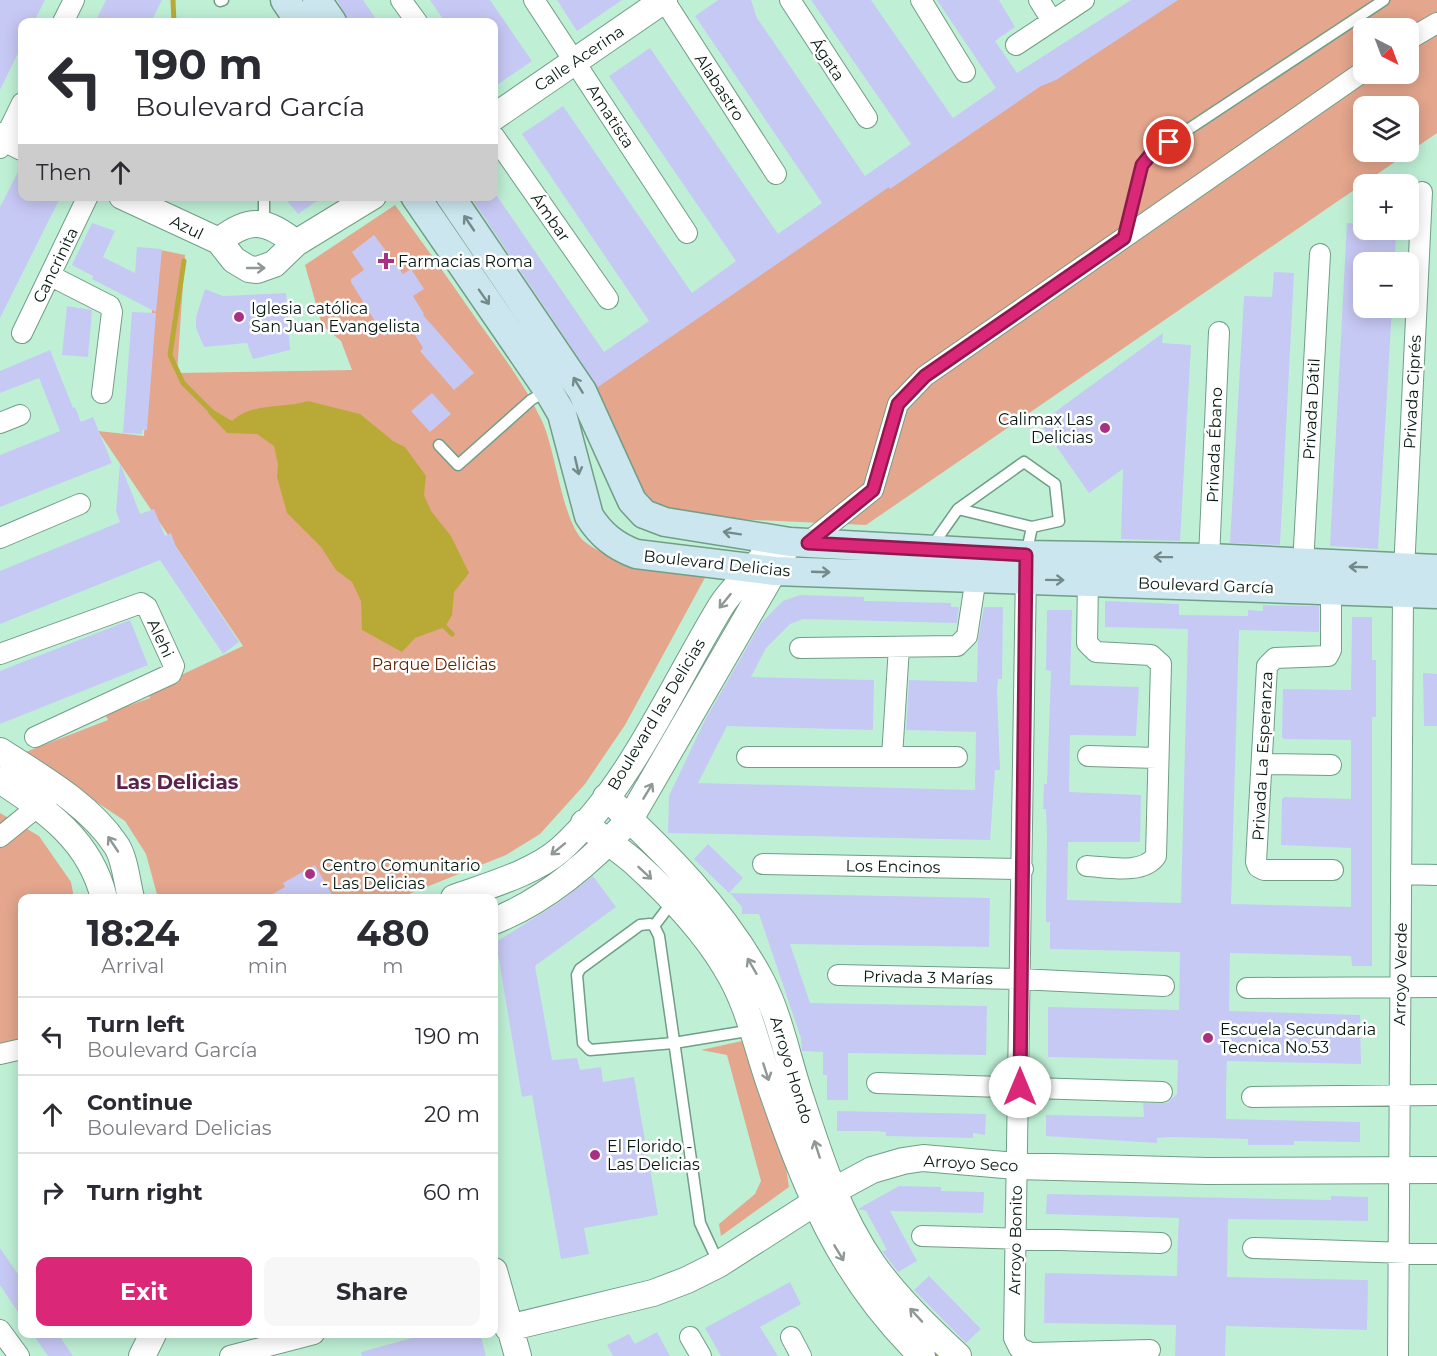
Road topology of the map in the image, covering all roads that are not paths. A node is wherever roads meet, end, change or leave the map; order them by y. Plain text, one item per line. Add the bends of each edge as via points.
1 (74, 0) edge
2 (285, 0) edge
3 (317, 0) edge
4 (402, 0) edge
5 (534, 0) edge
6 (664, 0) edge
7 (790, 0) edge
8 (921, 0) edge
9 (1039, 0) edge
10 (1084, 0) edge
11 (1383, 0) edge
12 (65, 18) edge
13 (297, 18) edge
14 (329, 18) edge
15 (414, 18) edge
16 (1052, 21) junction
17 (1437, 23) edge
18 (1419, 34) edge
19 (1016, 45) dead end
20 (575, 60) junction
21 (965, 72) dead end
22 (1353, 79) edge
23 (18, 113) edge
24 (498, 114) edge
25 (867, 118) dead end
26 (7, 142) edge
27 (498, 142) edge
28 (776, 174) dead end
29 (1422, 192) dead end
30 (86, 201) edge
31 (133, 201) edge
32 (264, 201) edge
33 (365, 201) edge
34 (418, 201) edge
35 (453, 201) edge
36 (264, 224) junction
37 (687, 233) dead end
38 (1124, 238) junction
39 (219, 241) junction
40 (296, 243) junction
41 (1320, 254) dead end
42 (51, 276) junction
43 (608, 299) dead end
44 (1219, 332) dead end
45 (22, 333) dead end
46 (548, 390) junction
47 (102, 393) dead end
48 (20, 415) dead end
49 (0, 423) edge
50 (439, 445) dead end
51 (80, 504) dead end
52 (958, 509) junction
53 (1032, 527) junction
54 (0, 538) edge
55 (791, 541) junction
56 (930, 549) junction
57 (1209, 558) junction
58 (977, 565) junction
59 (1303, 565) junction
60 (1026, 567) junction
61 (1437, 569) edge
62 (765, 570) junction
63 (1403, 580) junction
64 (1088, 581) junction
65 (1331, 589) junction
66 (1437, 594) edge
67 (900, 647) junction
68 (800, 648) dead end
69 (0, 654) edge
70 (35, 737) dead end
71 (0, 751) edge
72 (1088, 756) dead end
73 (747, 757) dead end
74 (892, 757) junction
75 (957, 757) dead end
76 (1157, 758) junction
77 (1263, 764) junction
78 (1331, 765) dead end
79 (0, 780) edge
80 (60, 790) junction
81 (606, 796) junction
82 (38, 806) junction
83 (630, 819) junction
84 (584, 823) junction
85 (0, 837) edge
86 (608, 844) junction
87 (763, 864) dead end
88 (1087, 866) dead end
89 (1023, 869) junction
90 (1333, 870) dead end
91 (1401, 874) junction
92 (1437, 875) edge
93 (104, 894) edge
94 (130, 894) edge
95 (465, 894) edge
96 (673, 901) junction
97 (498, 919) edge
98 (654, 926) junction
99 (838, 975) dead end
100 (1019, 979) junction
101 (1164, 986) dead end
102 (1399, 986) junction
103 (1437, 987) edge
104 (1247, 988) dead end
105 (753, 1030) junction
106 (674, 1043) junction
107 (18, 1050) edge
108 (0, 1054) edge
109 (877, 1083) dead end
110 (1020, 1087) junction
111 (1162, 1092) dead end
112 (1400, 1094) junction
113 (1437, 1095) edge
114 (1252, 1097) dead end
115 (1016, 1166) junction
116 (1399, 1168) junction
117 (1437, 1170) edge
118 (823, 1196) junction
119 (922, 1236) dead end
120 (1016, 1238) junction
121 (1161, 1243) dead end
122 (1253, 1248) dead end
123 (1398, 1254) junction
124 (1437, 1254) edge
125 (719, 1264) junction
126 (498, 1294) edge
127 (508, 1328) junction
128 (0, 1329) edge
129 (790, 1336) dead end
130 (690, 1337) dead end
131 (151, 1338) edge
132 (299, 1338) edge
133 (1150, 1350) dead end
134 (19, 1356) edge
135 (142, 1356) edge
136 (230, 1356) edge
137 (518, 1356) edge
138 (701, 1356) edge
139 (801, 1356) edge
140 (922, 1356) edge
141 (958, 1356) edge
142 (1398, 1356) edge

1 - 12 street
2 - 13 main road
3 - 14 main road
4 - 15 street
5 - 20 street, Amatista
6 - 20 street, Calle Acerina
6 - 28 street, Alabastro
7 - 25 street, Ágata
8 - 21 street
9 - 16 street
10 - 16 street
11 - 38 lane via 1151,154 1142,165
16 - 19 street
17 - 18 street
20 - 24 street, Calle Acerina
20 - 37 street, Amatista
22 - 38 street
23 - 26 street
27 - 43 street, Ámbar
29 - 63 street, Privada Ciprés
30 - 42 street, Cancrinita
31 - 39 street, Azul
32 - 36 lane
33 - 40 street, Azul
34 -> 46 main road, Boulevard Delicias
55 -> 35 main road, Boulevard Delicias via 665,522 644,514 626,489 582,391
36 - 39 street, Azul via 241,226
36 - 40 street
38 - 55 street via 925,376 898,404 873,490
39 -> 40 street, Azul via 234,260 257,270 282,259
41 - 59 street, Privada Dátil
42 - 45 street, Cancrinita
42 - 47 street via 110,306
44 - 57 street, Privada Ébano
46 - 50 lane via 531,400 459,465
46 -> 62 main road, Boulevard Delicias via 562,414 589,516 608,540 636,554
48 - 49 street
51 - 54 street
52 - 53 lane
52 - 53 lane via 1023,462 1055,484 1059,521
52 - 56 lane
53 - 60 lane
55 - 56 main road, Boulevard Delicias
55 - 62 street
56 - 58 main road, Boulevard Delicias
57 - 59 main road, Boulevard García
57 -> 60 main road, Boulevard García
58 - 60 main road, Boulevard García
62 -> 58 main road, Boulevard Delicias
58 - 67 street via 963,642 957,646
63 -> 59 main road, Boulevard García
60 -> 64 main road, Boulevard García
60 - 89 street, Arroyo Bonito
61 - 63 main road, Boulevard García
62 -> 81 street, Boulevard las Delicias via 722,603 620,779
83 -> 62 street, Boulevard las Delicias
63 - 65 main road, Boulevard García
63 - 66 main road, Boulevard García
63 - 91 street, Arroyo Verde
64 - 65 main road, Boulevard García
64 - 76 street via 1090,649 1151,655 1161,664
65 - 77 street, Privada La Esperanza via 1328,656 1275,658 1266,666
67 - 68 street
67 - 74 street
69 - 70 street, Alehi via 141,603 174,666 171,674
71 - 80 street
72 - 76 street
73 - 74 street
74 - 75 street
76 - 88 street via 1156,856 1141,868
77 - 78 street
77 - 90 street, Privada La Esperanza via 1258,867
79 - 82 street
80 - 82 street
94 -> 80 street via 117,846
81 - 83 street, Arroyo Hondo
81 - 84 street, Boulevard las Delicias
82 - 85 street
82 - 93 street via 76,840 98,873
83 - 86 street, Boulevard las Delicias
118 -> 83 street, Arroyo Hondo via 800,1095 780,1026 762,982 741,945 712,907
84 - 86 street, Arroyo Hondo
84 -> 95 street, Boulevard las Delicias via 560,850 519,874
86 -> 96 street, Arroyo Hondo via 632,860
86 - 97 street, Boulevard las Delicias via 535,901
87 - 89 street, Los Encinos
89 - 100 street, Arroyo Bonito
91 - 92 street
91 - 102 street, Arroyo Verde
96 - 98 lane
96 - 105 street, Arroyo Hondo via 726,968
98 - 106 lane via 659,936
98 - 106 lane via 640,925 580,969 577,975 583,1043 590,1050
99 - 100 street, Privada 3 Marías
100 - 101 street, Privada 3 Marías
100 - 110 street, Arroyo Bonito
102 - 103 street
102 - 104 street
102 - 112 street, Arroyo Verde
105 - 106 lane
105 -> 118 street, Arroyo Hondo via 765,1071
106 - 125 lane via 700,1223
107 - 108 street
109 - 110 street
110 - 111 street
110 - 115 street, Arroyo Bonito
112 - 113 street
112 - 114 street
112 - 116 street, Arroyo Verde
115 - 116 street, Arroyo Seco via 1207,1171
115 - 118 street, Arroyo Seco via 923,1158 903,1161 872,1170
115 - 120 street, Arroyo Bonito
116 - 117 street, Arroyo Seco
116 - 123 street, Arroyo Verde
118 - 125 street, Arroyo Seco
118 -> 140 street, Arroyo Hondo via 849,1269
141 -> 118 street, Arroyo Hondo via 913,1313
119 - 120 street
120 - 121 street
120 - 133 street, Arroyo Bonito via 1014,1338 1019,1348 1031,1353
122 - 123 street
123 - 124 street
123 - 142 street, Arroyo Verde
125 - 127 street, Arroyo Seco via 653,1293
126 - 127 street
127 - 137 street
128 - 134 street
129 - 139 street
130 - 138 street
131 - 135 street
132 - 136 street

